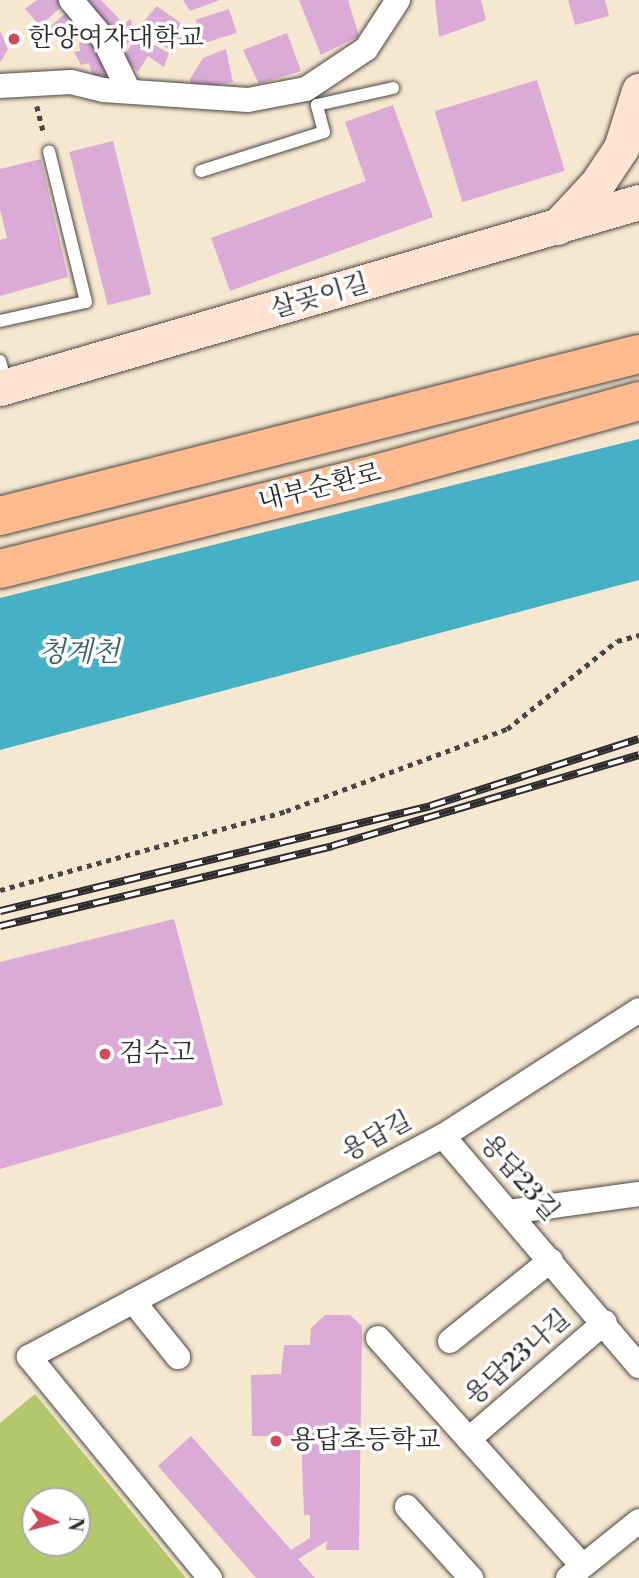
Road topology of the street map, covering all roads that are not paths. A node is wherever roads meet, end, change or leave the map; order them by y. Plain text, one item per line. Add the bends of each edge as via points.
1 (71, 0) edge
2 (398, 0) edge
3 (0, 86) edge
4 (393, 88) dead end
5 (116, 91) junction
6 (639, 91) edge
7 (49, 151) road end
8 (201, 171) dead end
9 (639, 202) edge
10 (556, 228) junction
11 (0, 321) edge
12 (639, 354) edge
13 (2, 379) edge
14 (639, 401) edge
15 (0, 516) edge
16 (0, 569) edge
17 (639, 1010) edge
18 (443, 1136) junction
19 (639, 1194) edge
20 (509, 1212) junction
21 (551, 1260) junction
22 (133, 1301) junction
23 (605, 1322) junction
24 (378, 1338) dead end
25 (450, 1341) dead end
26 (177, 1357) dead end
27 (639, 1366) edge
28 (469, 1439) junction
29 (407, 1507) dead end
30 (636, 1529) edge
31 (575, 1571) edge
32 (210, 1578) edge
33 (471, 1578) edge

1 - 5 street via 103,38
2 - 5 street via 366,49 306,89 248,100
3 - 5 street via 71,82
4 - 8 lane via 317,106 324,132
6 - 10 main road via 621,148 597,184
7 - 11 lane via 86,302
9 - 10 main road, 살곶이길
10 - 13 main road, 살곶이길
12 - 15 highway, 내부순환로, bridge
14 - 16 highway, 내부순환로 via 387,471
17 - 18 street, 용답길
18 - 20 street, 용답23길
18 - 22 street, 용답길
19 - 20 street
20 - 21 street, 용답23길
21 - 23 street, 용답23길
21 - 25 street, 용답23길
22 - 26 street
22 - 32 street, 용답길 via 29,1357
23 - 27 street, 용답23길
23 - 28 street, 용답23나길
24 - 28 street, 용답23나길
28 - 31 street, 용답23나길
29 - 33 street
30 - 31 street

